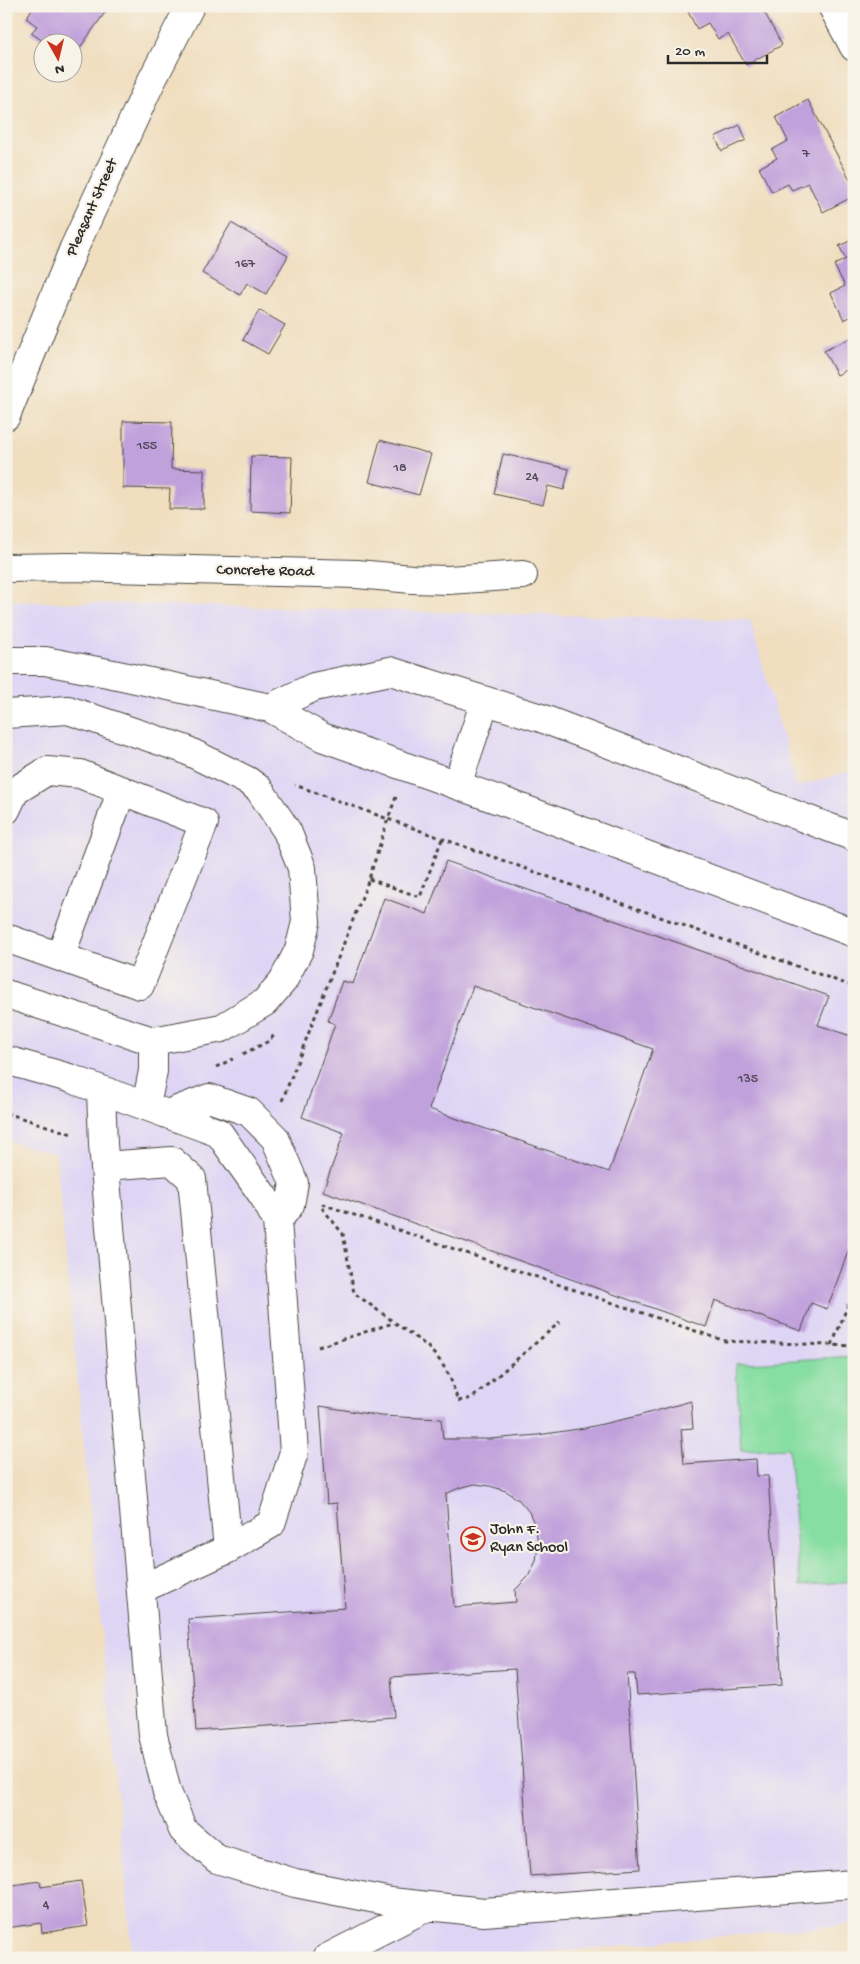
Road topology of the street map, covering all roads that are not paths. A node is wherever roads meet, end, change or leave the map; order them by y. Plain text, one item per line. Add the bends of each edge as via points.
1 (190, 6) edge
2 (832, 6) edge
3 (854, 47) edge
4 (6, 416) edge
5 (6, 568) edge
6 (523, 575) dead end
7 (6, 661) edge
8 (485, 700) junction
9 (270, 708) junction
10 (6, 714) edge
11 (457, 785) junction
12 (122, 790) junction
13 (6, 810) edge
14 (854, 837) edge
15 (854, 933) edge
16 (6, 938) edge
17 (60, 957) junction
18 (6, 994) edge
19 (153, 1042) junction
20 (6, 1060) edge
21 (102, 1091) junction
22 (157, 1110) junction
23 (104, 1155) junction
24 (277, 1221) junction
25 (228, 1549) junction
26 (141, 1589) junction
27 (854, 1884) edge
28 (429, 1906) junction
29 (327, 1958) edge

1 - 4 street, Pleasant Street via 74,248
2 - 3 street
5 - 6 street, Concrete Road via 357,574 448,580
7 - 9 street via 45,661
8 - 9 street via 390,672 314,687
8 - 11 street
8 - 14 street via 541,718
9 - 11 street via 322,737
10 - 19 street via 68,710 184,749 259,789 287,831 302,868 306,922 299,950 283,981 265,1002 222,1028
11 - 15 street
12 - 13 street via 80,774 47,771 15,791
12 - 17 street
12 - 17 street via 204,822 140,985
16 - 17 street
18 - 19 street
19 - 22 street via 152,1070
20 - 21 street
21 - 22 street
21 - 23 street
22 - 24 street via 218,1133
22 - 24 street via 209,1098 249,1112 275,1138 294,1183 290,1205
23 - 25 street via 172,1161 192,1179
23 - 26 street
24 - 25 street via 294,1452 272,1524
25 - 26 street
26 - 28 street via 153,1735 167,1792 183,1830 217,1860 295,1883
27 - 28 street via 484,1912
28 - 29 street

